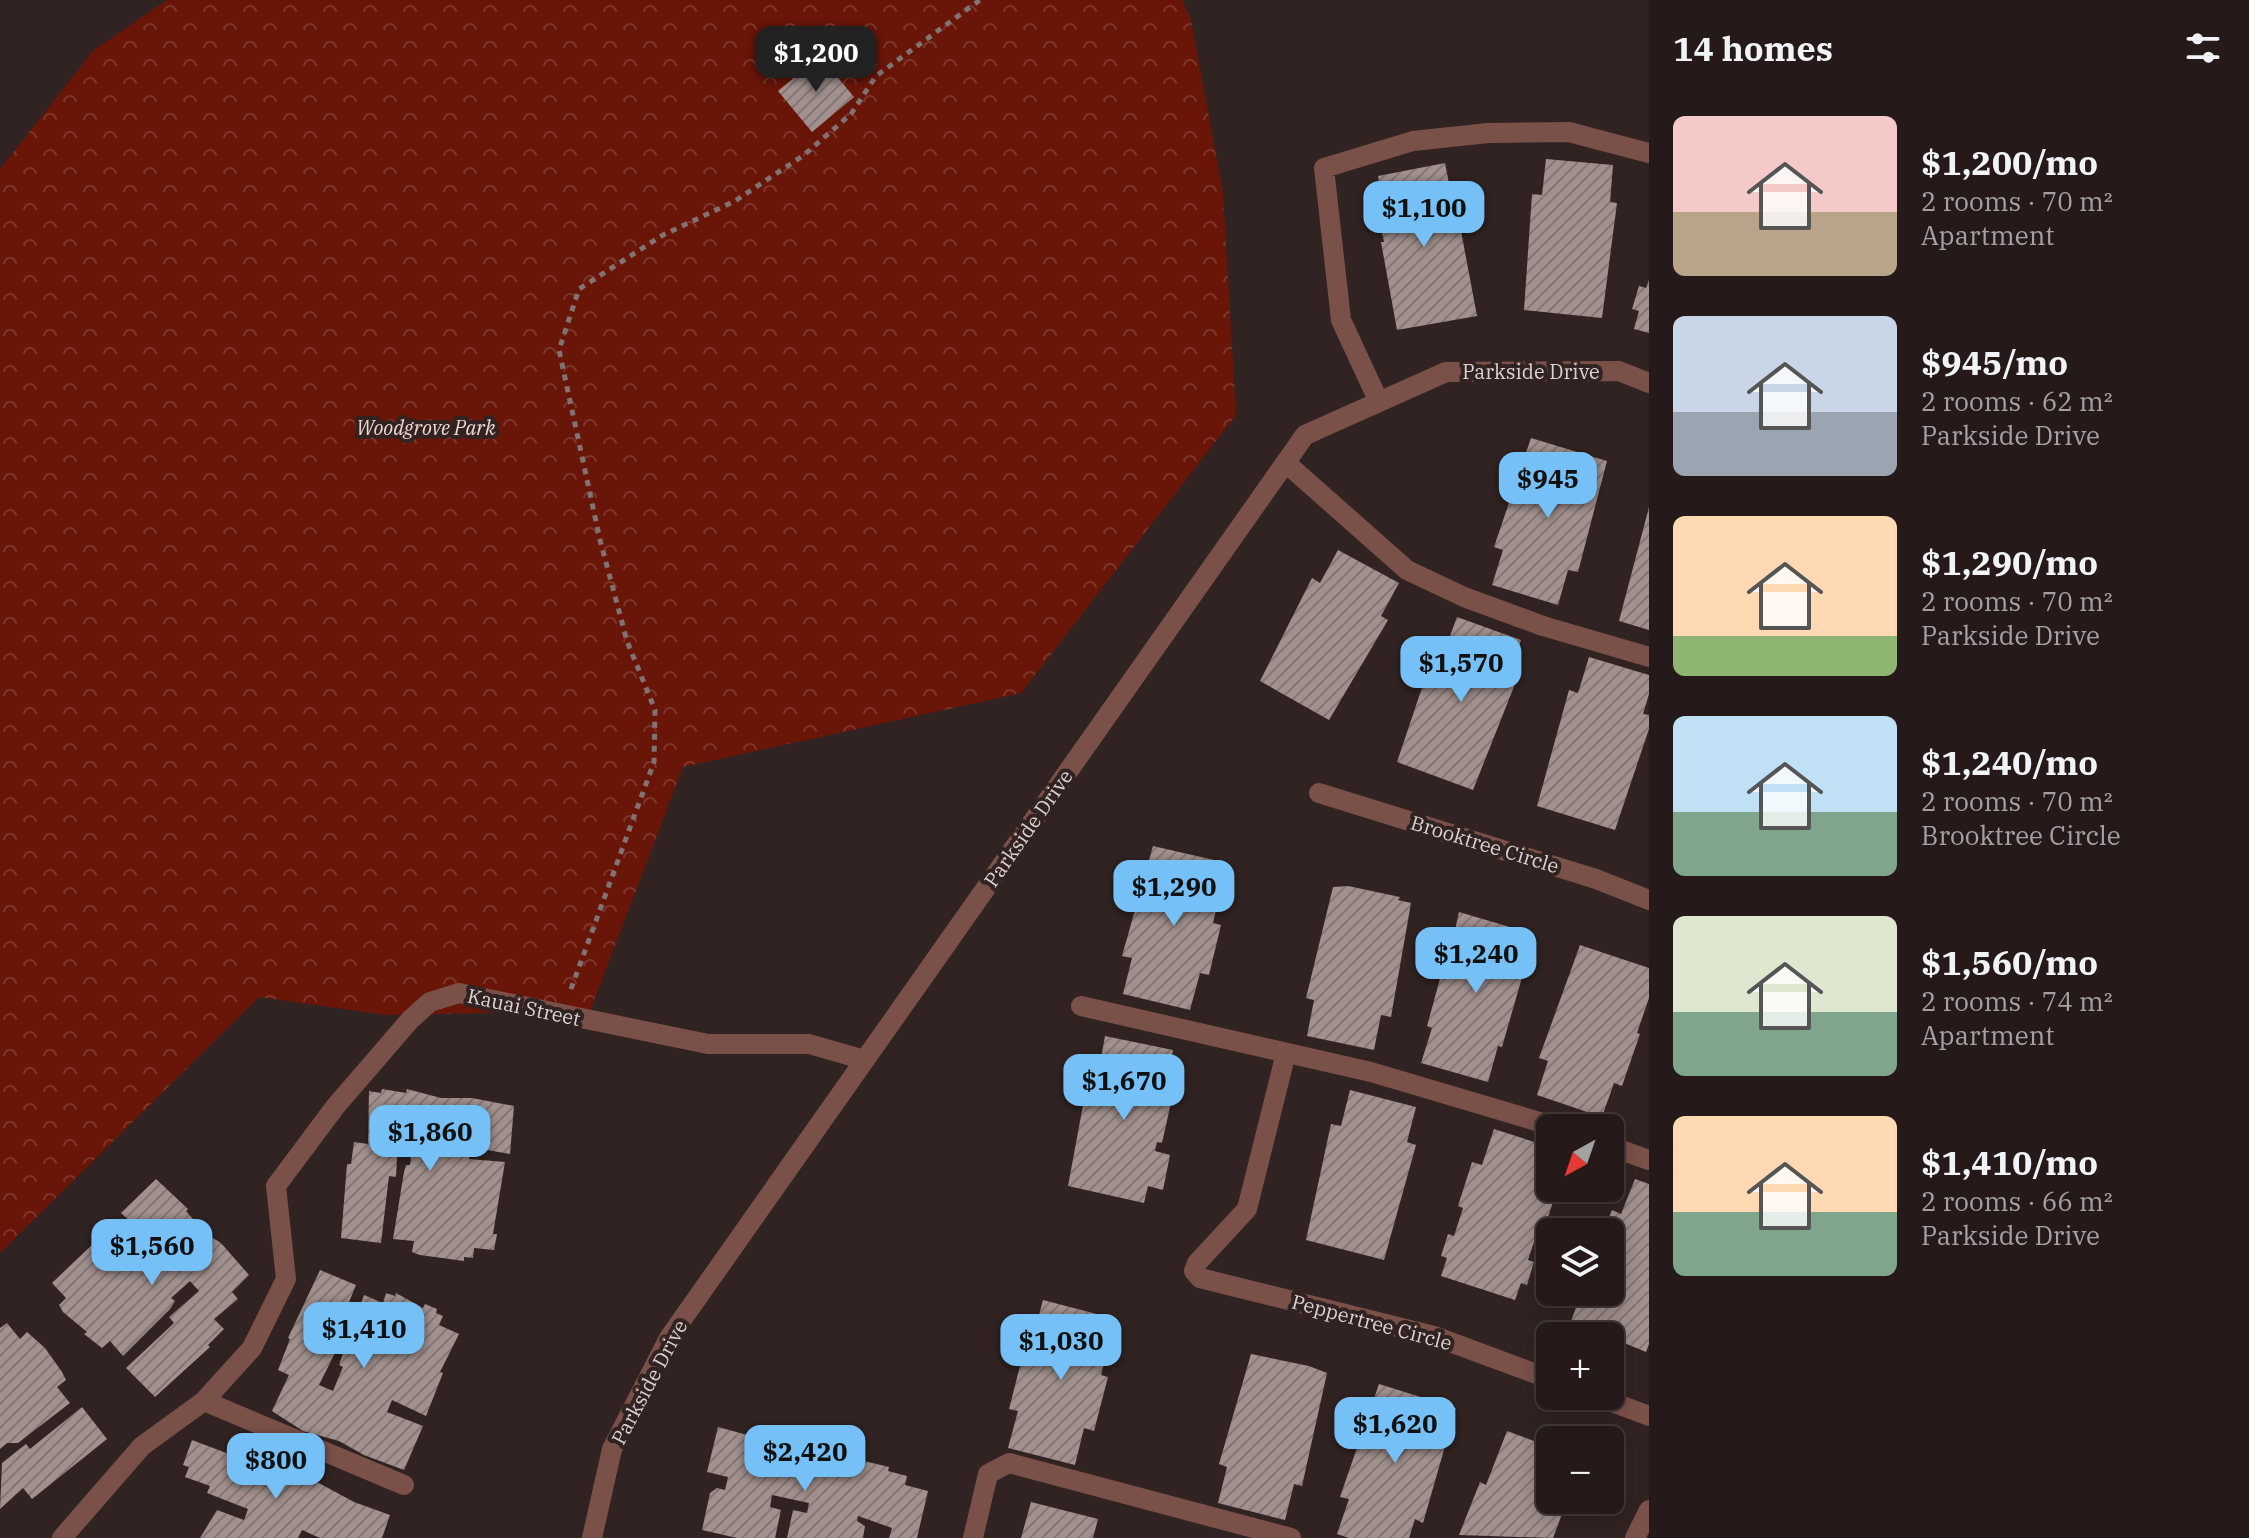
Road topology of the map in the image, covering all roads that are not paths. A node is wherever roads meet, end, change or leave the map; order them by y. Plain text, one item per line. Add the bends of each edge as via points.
1 (1649, 153) edge
2 (1649, 383) edge
3 (1379, 402) junction
4 (1286, 463) junction
5 (1649, 657) edge
6 (1319, 793) dead end
7 (1649, 900) edge
8 (1081, 1006) dead end
9 (1286, 1053) junction
10 (865, 1060) junction
11 (1536, 1121) edge
12 (1624, 1151) edge
13 (1649, 1160) edge
14 (1536, 1374) edge
15 (204, 1401) junction
16 (1624, 1407) edge
17 (1649, 1416) edge
18 (404, 1485) dead end
19 (1649, 1510) edge
20 (62, 1538) edge
21 (592, 1538) edge
22 (973, 1538) edge
23 (1291, 1538) edge
24 (1635, 1538) edge

1 - 3 street via 1569,132 1488,133 1413,141 1324,168 1341,320
2 - 3 street, Parkside Drive via 1619,371 1446,372
3 - 4 street, Parkside Drive via 1305,435
4 - 5 street via 1407,570 1543,626
4 - 10 street, Parkside Drive
6 - 7 street, Brooktree Circle
8 - 9 street
9 - 11 street
9 - 14 street, Peppertree Circle via 1247,1209 1194,1271 1200,1278 1434,1336
10 - 15 street, Kauai Street via 809,1044 708,1044 459,993 430,1002 345,1095 276,1186 286,1279 252,1348
10 - 21 street, Parkside Drive via 669,1338 612,1449
12 - 13 street
15 - 18 street
15 - 20 street, Kauai Street via 142,1446
16 - 17 street
19 - 24 street
22 - 23 street via 988,1474 1009,1463

